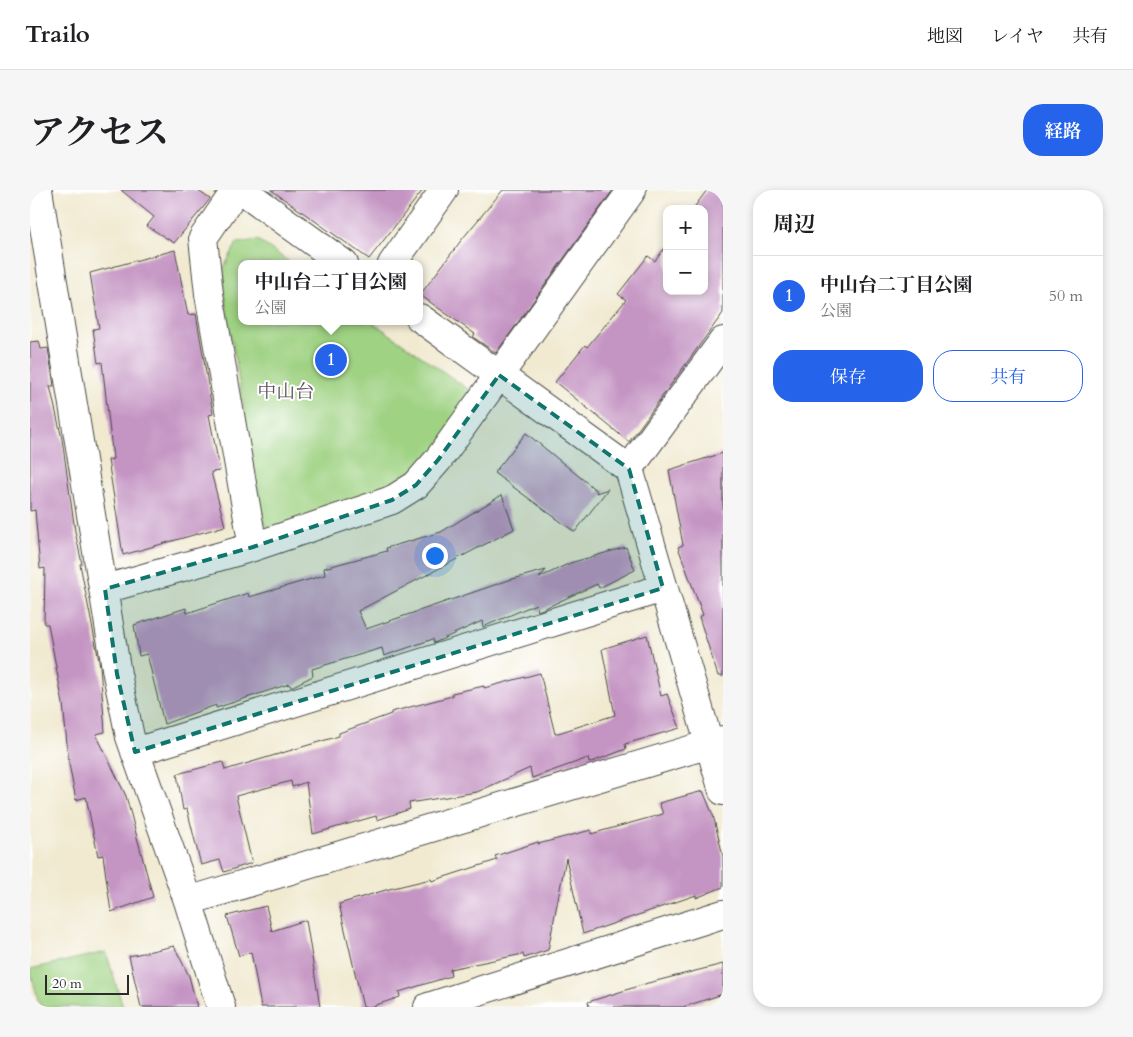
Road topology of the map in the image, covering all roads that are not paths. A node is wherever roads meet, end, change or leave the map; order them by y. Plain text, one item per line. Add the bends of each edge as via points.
1 (38, 190) edge
2 (236, 190) edge
3 (242, 190) edge
4 (444, 190) edge
5 (632, 190) edge
6 (338, 260) edge
7 (395, 260) edge
8 (423, 320) edge
9 (723, 341) edge
10 (499, 376) junction
11 (629, 469) junction
12 (253, 547) junction
13 (663, 588) junction
14 (105, 589) junction
15 (716, 742) edge
16 (135, 752) junction
17 (723, 792) edge
18 (188, 902) junction
19 (723, 914) edge
20 (222, 1007) edge
21 (428, 1007) edge

1 - 14 street
2 - 12 street via 203,238 209,294
3 - 6 street
4 - 7 street
5 - 10 street
8 - 10 street
9 - 11 street
10 - 11 street
10 - 12 street via 416,485 392,500
11 - 13 street
12 - 14 street
13 - 15 street
13 - 16 street
14 - 16 street via 118,674
15 - 17 street
15 - 18 street
16 - 18 street
18 - 20 street
19 - 21 street

